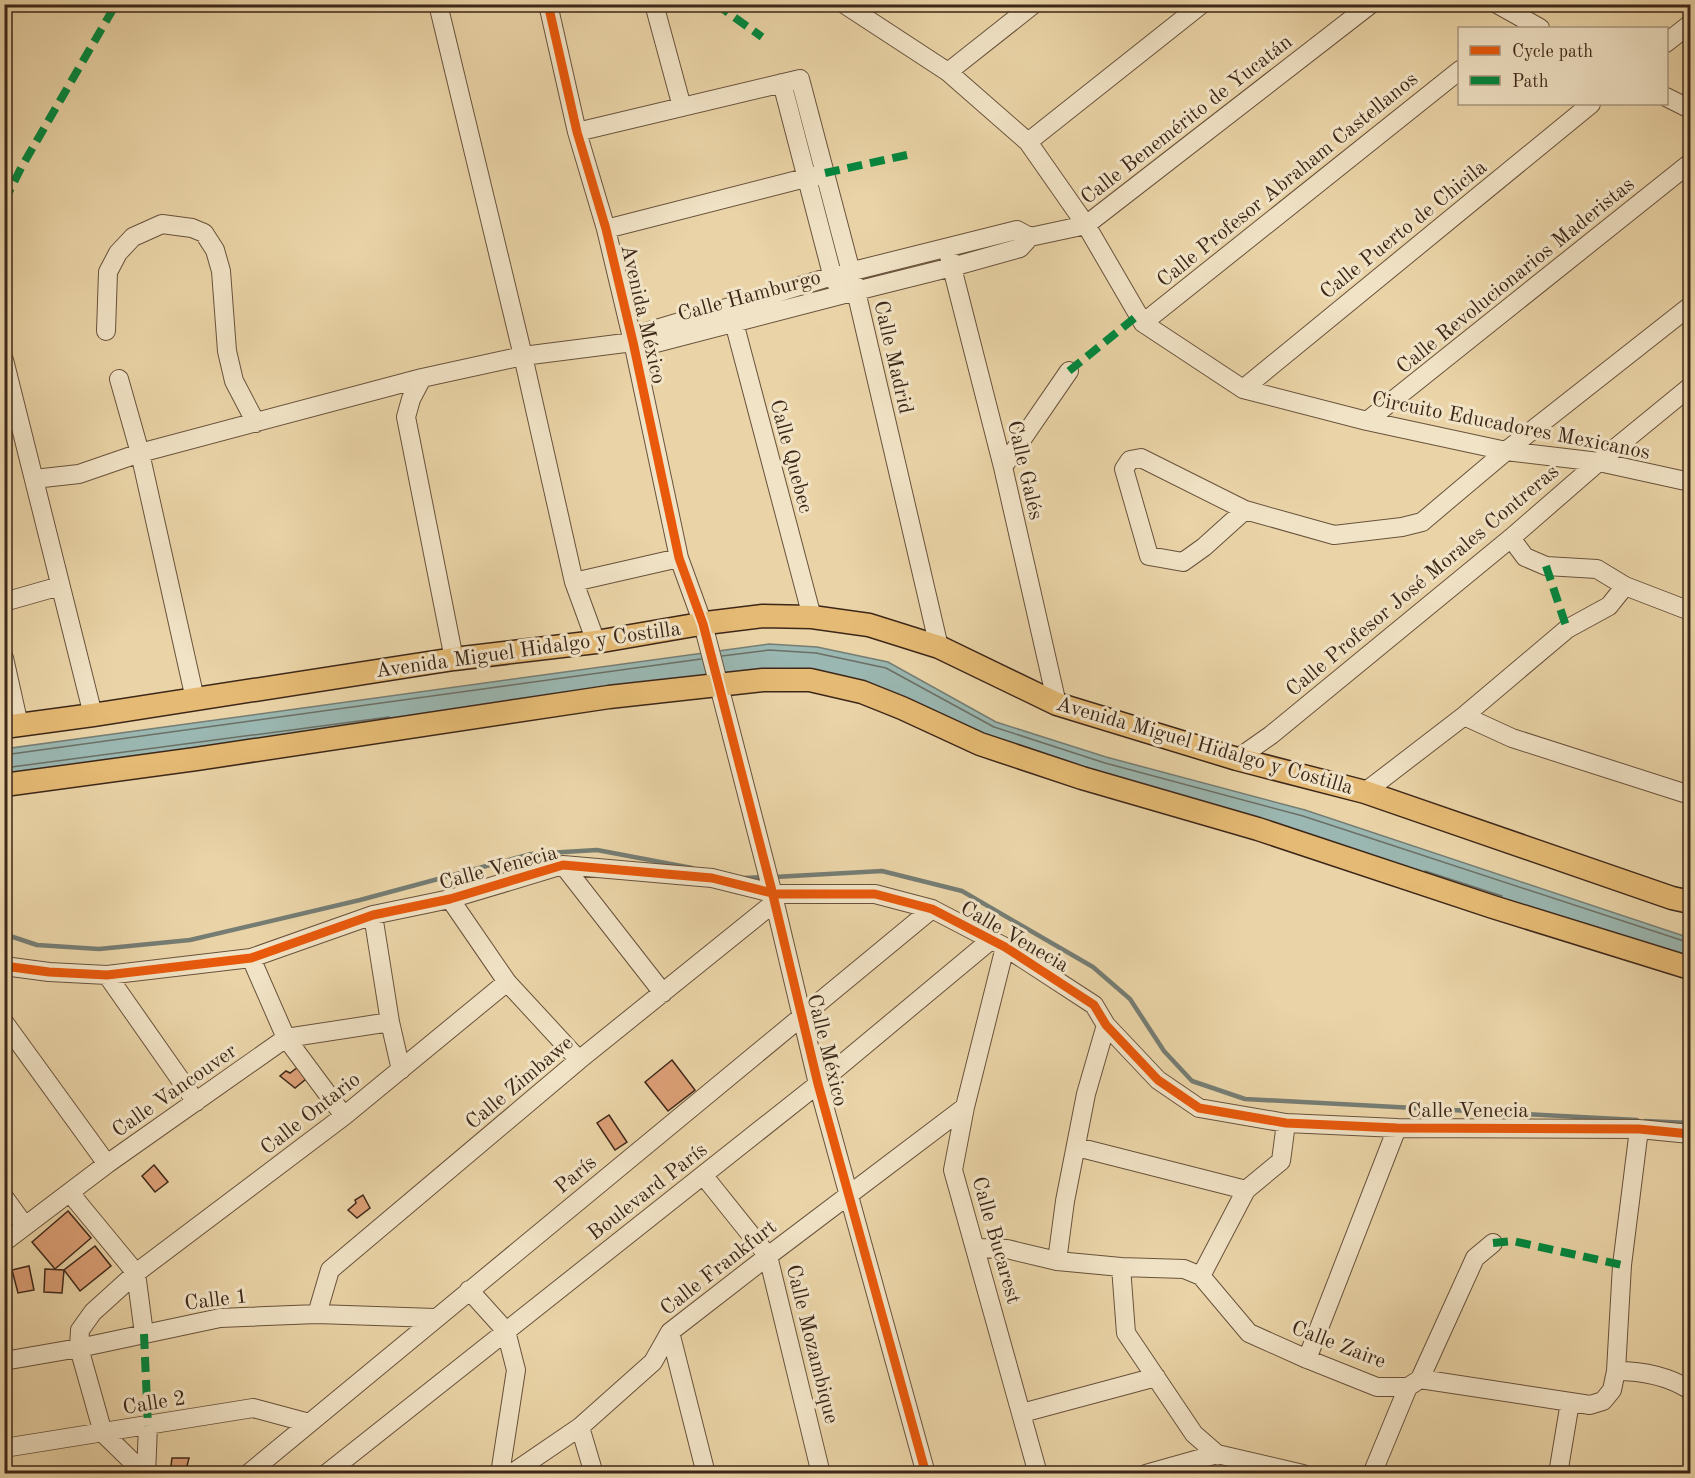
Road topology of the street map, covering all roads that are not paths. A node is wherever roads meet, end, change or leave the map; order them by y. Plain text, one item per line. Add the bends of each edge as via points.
1 (438, 4) edge
2 (548, 4) edge
3 (654, 4) edge
4 (1034, 4) edge
5 (1202, 4) edge
6 (1371, 4) edge
7 (1497, 4) edge
8 (852, 6) edge
9 (1517, 24) edge
10 (1690, 24) edge
11 (1534, 27) edge
12 (1668, 41) edge
13 (948, 72) junction
14 (1458, 72) edge
15 (1668, 98) edge
16 (1591, 105) edge
17 (682, 107) junction
18 (1690, 109) edge
19 (577, 132) junction
20 (1028, 142) junction
21 (1690, 163) edge
22 (817, 176) junction
23 (1086, 225) junction
24 (606, 229) junction
25 (1030, 237) junction
26 (947, 248) junction
27 (952, 267) junction
28 (842, 274) junction
29 (849, 292) junction
30 (1690, 306) edge
31 (732, 314) junction
32 (1143, 323) junction
33 (106, 331) dead end
34 (633, 342) junction
35 (524, 356) junction
36 (4, 360) edge
37 (1069, 371) dead end
38 (422, 378) junction
39 (119, 379) dead end
40 (1690, 387) edge
41 (1243, 389) junction
42 (1367, 421) junction
43 (256, 423) junction
44 (1506, 451) junction
45 (140, 453) junction
46 (1599, 462) junction
47 (1003, 467) junction
48 (34, 479) junction
49 (1690, 482) edge
50 (1245, 510) junction
51 (1511, 538) junction
52 (679, 558) junction
53 (574, 582) junction
54 (60, 586) junction
55 (1625, 586) junction
56 (4, 602) edge
57 (1690, 611) edge
58 (812, 617) junction
59 (704, 628) junction
60 (596, 642) junction
61 (939, 647) junction
62 (4, 658) edge
63 (454, 658) junction
64 (719, 684) junction
65 (195, 699) junction
66 (1057, 704) junction
67 (93, 715) junction
68 (1464, 716) junction
69 (12, 726) edge
70 (1237, 759) junction
71 (4, 785) edge
72 (1365, 792) junction
73 (1690, 795) edge
74 (563, 866) junction
75 (772, 894) junction
76 (450, 899) junction
77 (1690, 902) edge
78 (932, 909) junction
79 (374, 915) junction
80 (999, 943) junction
81 (251, 958) junction
82 (4, 966) edge
83 (1690, 968) edge
84 (107, 975) junction
85 (507, 982) junction
86 (663, 993) junction
87 (801, 1017) junction
88 (4, 1022) edge
89 (390, 1022) junction
90 (1106, 1025) junction
91 (286, 1038) junction
92 (579, 1060) junction
93 (400, 1070) junction
94 (818, 1084) junction
95 (196, 1102) junction
96 (965, 1107) junction
97 (344, 1116) junction
98 (1286, 1123) junction
99 (1397, 1128) junction
100 (1639, 1128) junction
101 (1690, 1134) edge
102 (1077, 1147) junction
103 (107, 1164) junction
104 (703, 1175) junction
105 (1246, 1190) junction
106 (70, 1192) junction
107 (849, 1195) junction
108 (4, 1197) edge
109 (25, 1226) junction
110 (4, 1242) edge
111 (1493, 1244) dead end
112 (976, 1248) junction
113 (768, 1256) junction
114 (1057, 1261) junction
115 (1121, 1267) junction
116 (136, 1273) junction
117 (1201, 1276) junction
118 (470, 1290) junction
119 (317, 1314) junction
120 (435, 1318) junction
121 (506, 1331) junction
122 (670, 1332) junction
123 (144, 1334) junction
124 (79, 1348) junction
125 (1307, 1359) junction
126 (4, 1361) edge
127 (1616, 1371) junction
128 (1156, 1377) junction
129 (1414, 1383) junction
130 (1690, 1390) edge
131 (1570, 1402) junction
132 (1022, 1413) junction
133 (309, 1423) junction
134 (148, 1426) junction
135 (579, 1427) junction
136 (103, 1433) junction
137 (4, 1448) edge
138 (1217, 1454) junction
139 (146, 1473) edge
140 (248, 1473) edge
141 (326, 1473) edge
142 (500, 1473) edge
143 (511, 1473) edge
144 (594, 1473) edge
145 (706, 1473) edge
146 (821, 1473) edge
147 (926, 1473) edge
148 (1038, 1473) edge
149 (1146, 1473) edge
150 (1303, 1473) edge
151 (1372, 1473) edge
152 (1558, 1473) edge

1 - 35 street
2 - 19 street, Avenida México
3 - 17 street
4 - 13 street
5 - 20 street
6 - 23 street, Calle Benemérito de Yucatán
7 - 9 street
8 - 13 street, Circuito Educadores Mexicanos
9 - 11 street
10 - 12 street
13 - 20 street, Circuito Educadores Mexicanos
14 - 32 street, Calle Profesor Abraham Castellanos
15 - 18 street
16 - 41 street, Calle Puerto de Chicila
17 - 19 street
17 - 22 street, Calle Madrid via 791,81
19 - 24 street, Avenida México
20 - 23 street, Circuito Educadores Mexicanos
21 - 42 street, Calle Revolucionarios Maderistas
22 - 24 street
22 - 28 street, Calle Madrid
23 - 25 street, Calle Hamburgo
23 - 32 street, Circuito Educadores Mexicanos
24 - 34 street, Avenida México
25 - 26 street, Calle Hamburgo via 1017,230
25 - 27 street, Calle Hamburgo via 1020,248
26 - 27 street, Calle Galés
26 - 28 street, Calle Hamburgo
27 - 29 street, Calle Hamburgo
27 - 47 street, Calle Galés
28 - 29 street, Calle Madrid
28 - 31 street, Calle Hamburgo
29 - 31 street, Calle Hamburgo
29 - 61 street, Calle Madrid
30 - 44 street
31 - 34 street, Calle Hamburgo via 652,344
31 - 58 street, Calle Quebec
32 - 41 street, Circuito Educadores Mexicanos
33 - 43 street via 108,272 117,253 133,237 162,224 204,233 215,250 221,271 227,351 234,381
34 - 35 street, Calle Hamburgo
34 - 52 street, Avenida México
35 - 38 street, Calle Hamburgo
35 - 53 street
36 - 48 street
37 - 47 street
38 - 43 street, Calle Hamburgo
38 - 63 street via 406,417
39 - 45 street
40 - 46 street, Calle Profesor José Morales Contreras
41 - 42 street, Circuito Educadores Mexicanos
42 - 44 street, Circuito Educadores Mexicanos
43 - 45 street, Calle Hamburgo
44 - 46 street, Circuito Educadores Mexicanos
44 - 50 street via 1422,522 1402,527 1334,535
45 - 48 street, Calle Hamburgo via 80,474
45 - 65 street
46 - 49 street, Circuito Educadores Mexicanos
46 - 51 street, Calle Profesor José Morales Contreras
47 - 66 street, Calle Galés
48 - 54 street
50 - 50 street via 1183,562 1149,556 1124,469 1130,460 1141,458
51 - 55 street via 1525,557 1546,566 1597,569
51 - 70 street, Calle Profesor José Morales Contreras
52 - 53 street
52 - 59 street, Avenida México
53 - 60 street
54 - 56 street
54 - 67 street
55 - 57 street
55 - 68 street via 1609,606 1567,629
58 - 59 main road, Avenida Miguel Hidalgo y Costilla via 763,616
58 - 61 main road, Avenida Miguel Hidalgo y Costilla via 869,625
59 - 60 main road, Avenida Miguel Hidalgo y Costilla
59 - 64 street, Calle México
60 - 63 main road, Avenida Miguel Hidalgo y Costilla
61 - 66 main road, Avenida Miguel Hidalgo y Costilla
62 - 69 street
63 - 65 main road, Avenida Miguel Hidalgo y Costilla
64 - 71 main road
64 - 75 street, Calle México
64 - 83 main road via 810,680 862,692 980,744
65 - 67 main road, Avenida Miguel Hidalgo y Costilla
66 - 70 main road, Avenida Miguel Hidalgo y Costilla
67 - 69 main road, Avenida Miguel Hidalgo y Costilla
68 - 72 street
68 - 73 street via 1512,738
70 - 72 main road, Avenida Miguel Hidalgo y Costilla
72 - 77 main road, Avenida Miguel Hidalgo y Costilla
74 - 75 street, Calle Venecia via 712,878
74 - 76 street, Calle Venecia
74 - 86 street
75 - 78 street, Calle Venecia via 875,894
75 - 86 street, Calle Zimbawe
75 - 87 street, Calle México
76 - 79 street, Calle Venecia
76 - 85 street
78 - 80 street, Calle Venecia
78 - 87 street, París
79 - 81 street, Calle Venecia
79 - 89 street
80 - 90 street, Calle Venecia via 1094,1005
80 - 94 street, Boulevard París
80 - 96 street, Calle Bucarest
81 - 84 street, Calle Venecia
81 - 91 street
82 - 84 street, Calle Venecia
84 - 95 street
85 - 92 street
85 - 93 street, Calle Ontario
86 - 92 street, Calle Zimbawe
87 - 94 street, Calle México
87 - 118 street, París
88 - 103 street
89 - 91 street, Calle Vancouver
89 - 93 street
90 - 98 street, Calle Venecia via 1158,1080 1199,1108
90 - 102 street via 1086,1094
91 - 95 street, Calle Vancouver
91 - 97 street
92 - 119 street, Calle Zimbawe via 330,1270
93 - 97 street, Calle Ontario
94 - 104 street, Boulevard París
94 - 107 street, Calle México
95 - 103 street, Calle Vancouver
96 - 107 street, Calle Frankfurt
96 - 112 street, Calle Bucarest via 953,1170
97 - 116 street, Calle Ontario
98 - 99 street, Calle Venecia
98 - 105 street via 1281,1161
99 - 100 street, Calle Venecia
99 - 125 street
100 - 101 street, Calle Venecia
100 - 127 street via 1622,1265
102 - 105 street
102 - 114 street
103 - 106 street, Calle Vancouver
104 - 113 street, Calle Mozambique
104 - 121 street, Boulevard París
105 - 117 street
106 - 109 street, Calle Vancouver
106 - 116 street
107 - 113 street, Calle Frankfurt
107 - 147 street, Calle México
108 - 109 street
109 - 110 street, Calle Vancouver
111 - 129 street via 1476,1258
112 - 114 street via 1007,1249
112 - 132 street, Calle Bucarest
113 - 122 street, Calle Frankfurt
113 - 146 street, Calle Mozambique
114 - 115 street
115 - 117 street via 1184,1269
115 - 128 street via 1126,1333
116 - 123 street
116 - 124 street, Calle Ontario via 93,1312 80,1330
117 - 125 street, Calle Zaire via 1249,1333
118 - 120 street, París
118 - 121 street
119 - 120 street, Calle 1
119 - 123 street, Calle 1 via 220,1318
120 - 133 street, París
121 - 141 street, Boulevard París
121 - 142 street via 516,1370
122 - 135 street, Calle Frankfurt via 653,1362
122 - 145 street
123 - 124 street, Calle 1
124 - 126 street, Calle 1
124 - 136 street
125 - 129 street, Calle Zaire via 1377,1387
127 - 130 street via 1662,1377
127 - 131 street, Calle Zaire via 1612,1390 1603,1401 1590,1405
128 - 132 street
128 - 138 street via 1194,1434
129 - 131 street, Calle Zaire
129 - 151 street
131 - 152 street
132 - 148 street, Calle Bucarest
133 - 134 street, Calle 2 via 253,1408
133 - 140 street, París
134 - 136 street, Calle 2
134 - 139 street
135 - 143 street, Calle Frankfurt
135 - 144 street
136 - 137 street, Calle 2
136 - 139 street
138 - 149 street
138 - 150 street

